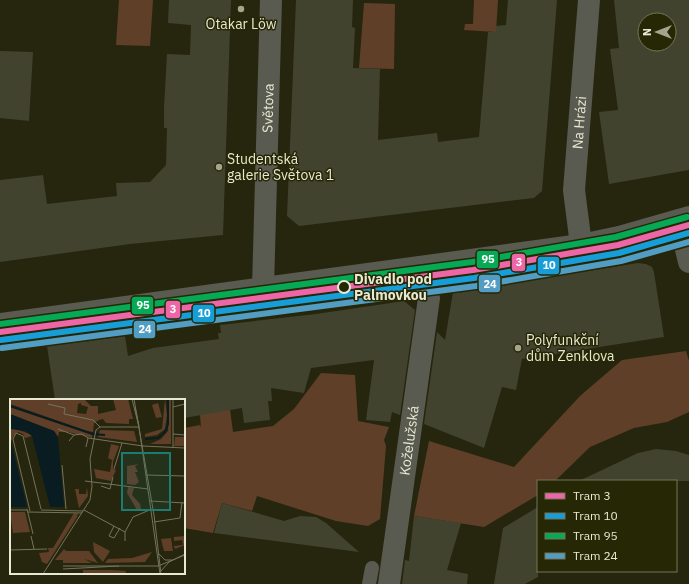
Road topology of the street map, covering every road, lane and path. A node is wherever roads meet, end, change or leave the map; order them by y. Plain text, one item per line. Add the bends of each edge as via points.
1 (272, 0) edge
2 (589, 0) edge
3 (684, 219) edge
4 (581, 244) junction
5 (689, 262) edge
6 (433, 265) junction
7 (263, 288) junction
8 (429, 298) joint
9 (0, 324) edge
10 (372, 568) dead end
11 (369, 584) edge
12 (389, 584) edge

1 - 7 street, Světova
2 - 4 street, Na Hrázi via 574,190
3 - 4 street via 619,237
3 - 5 street
4 - 6 street
6 - 7 street
6 - 8 lane
7 - 9 street
8 - 12 street, Koželužská
10 - 11 lane

